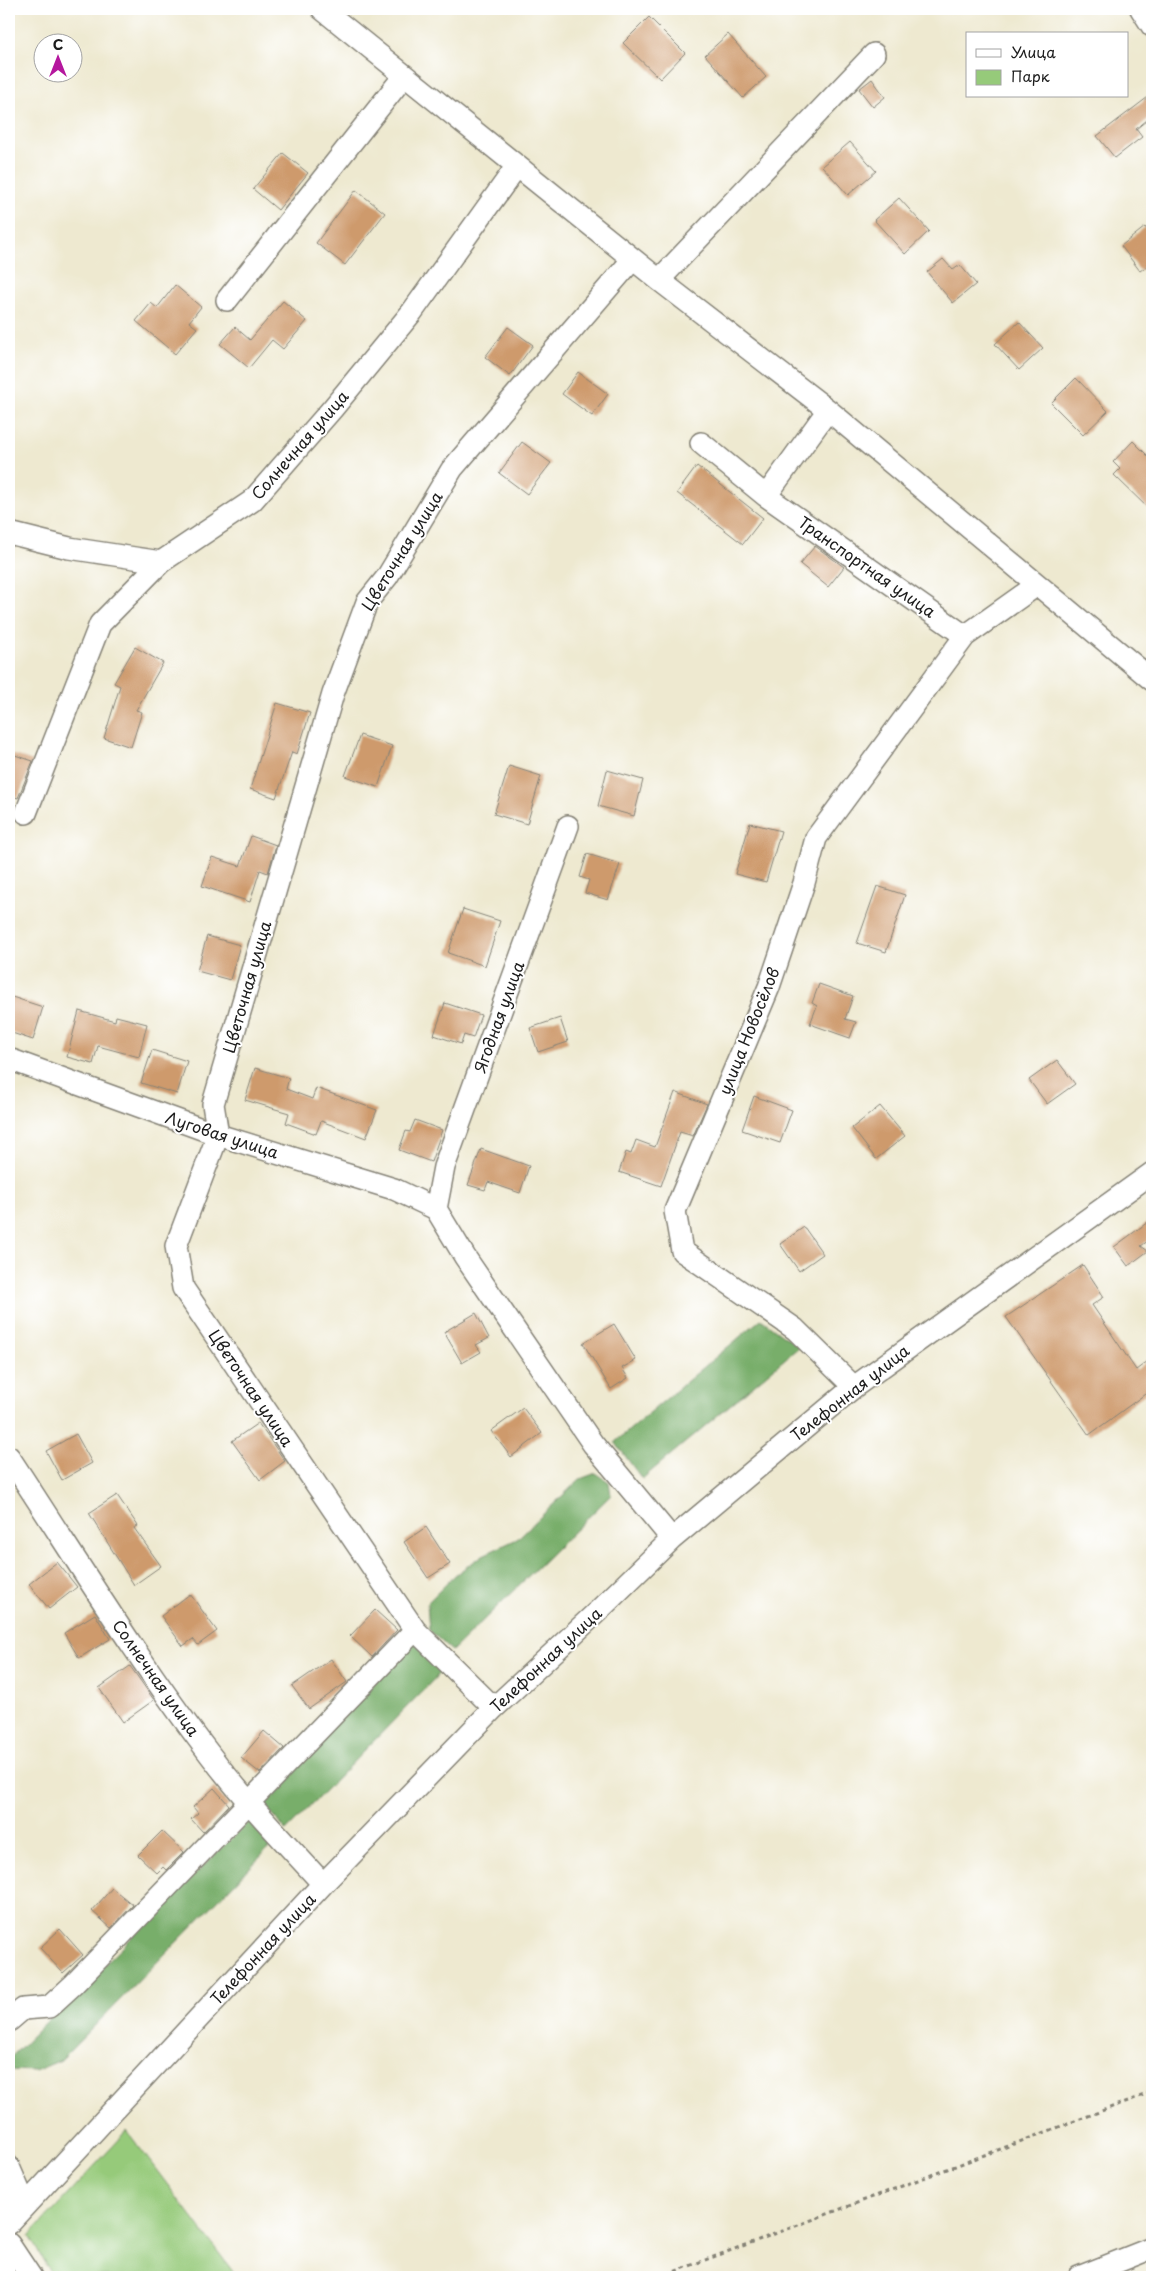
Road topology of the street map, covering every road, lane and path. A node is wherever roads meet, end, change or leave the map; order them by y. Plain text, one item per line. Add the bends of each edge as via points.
1 (322, 9) edge
2 (1141, 9) edge
3 (1152, 26) edge
4 (874, 54) dead end
5 (404, 76) junction
6 (517, 166) junction
7 (633, 259) junction
8 (659, 280) junction
9 (227, 300) dead end
10 (828, 410) junction
11 (701, 442) dead end
12 (766, 496) junction
13 (9, 533) edge
14 (161, 562) junction
15 (1037, 586) junction
16 (965, 636) junction
17 (1152, 680) edge
18 (26, 813) dead end
19 (568, 826) dead end
20 (9, 1059) edge
21 (218, 1135) junction
22 (1152, 1173) edge
23 (436, 1209) junction
24 (854, 1387) junction
25 (9, 1457) edge
26 (672, 1539) junction
27 (415, 1630) junction
28 (494, 1708) junction
29 (249, 1803) junction
30 (323, 1884) junction
31 (9, 2021) edge
32 (1152, 2092) edge
33 (9, 2167) edge
34 (25, 2204) junction
35 (9, 2223) edge
36 (9, 2244) edge
37 (1152, 2248) edge
38 (31, 2277) edge
39 (660, 2277) edge
40 (1080, 2277) edge

1 - 5 street
2 - 3 street
4 - 8 street
5 - 6 street
5 - 9 street
6 - 7 street
6 - 14 street, Солнечная улица via 412,312 252,501
7 - 8 street
7 - 21 street, Цветочная улица via 452,469 387,577 368,602 333,694 213,1104
8 - 10 street
10 - 12 street
10 - 15 street
11 - 12 street, Транспортная улица
12 - 16 street, Транспортная улица
13 - 14 street via 69,548
14 - 18 street, Солнечная улица via 100,624
15 - 16 street
15 - 17 street
16 - 24 street, улица Новосёлов via 816,838 769,987 675,1211 682,1251 795,1329
19 - 23 street, Ягодная улица via 444,1167
20 - 21 street, Луговая улица
21 - 23 street, Луговая улица via 394,1189
21 - 27 street, Цветочная улица via 176,1246 183,1288
22 - 24 street, Телефонная улица
23 - 26 street via 465,1257 593,1444
24 - 26 street, Телефонная улица
25 - 29 street, Солнечная улица via 150,1671 210,1756
26 - 28 street, Телефонная улица
27 - 28 street, Цветочная улица
27 - 29 street
28 - 30 street, Телефонная улица
29 - 30 street, Солнечная улица
29 - 31 street via 49,2008 23,2009
30 - 34 street, Телефонная улица
32 - 39 path
33 - 34 street
34 - 35 street, Телефонная улица
36 - 38 street
37 - 40 street

